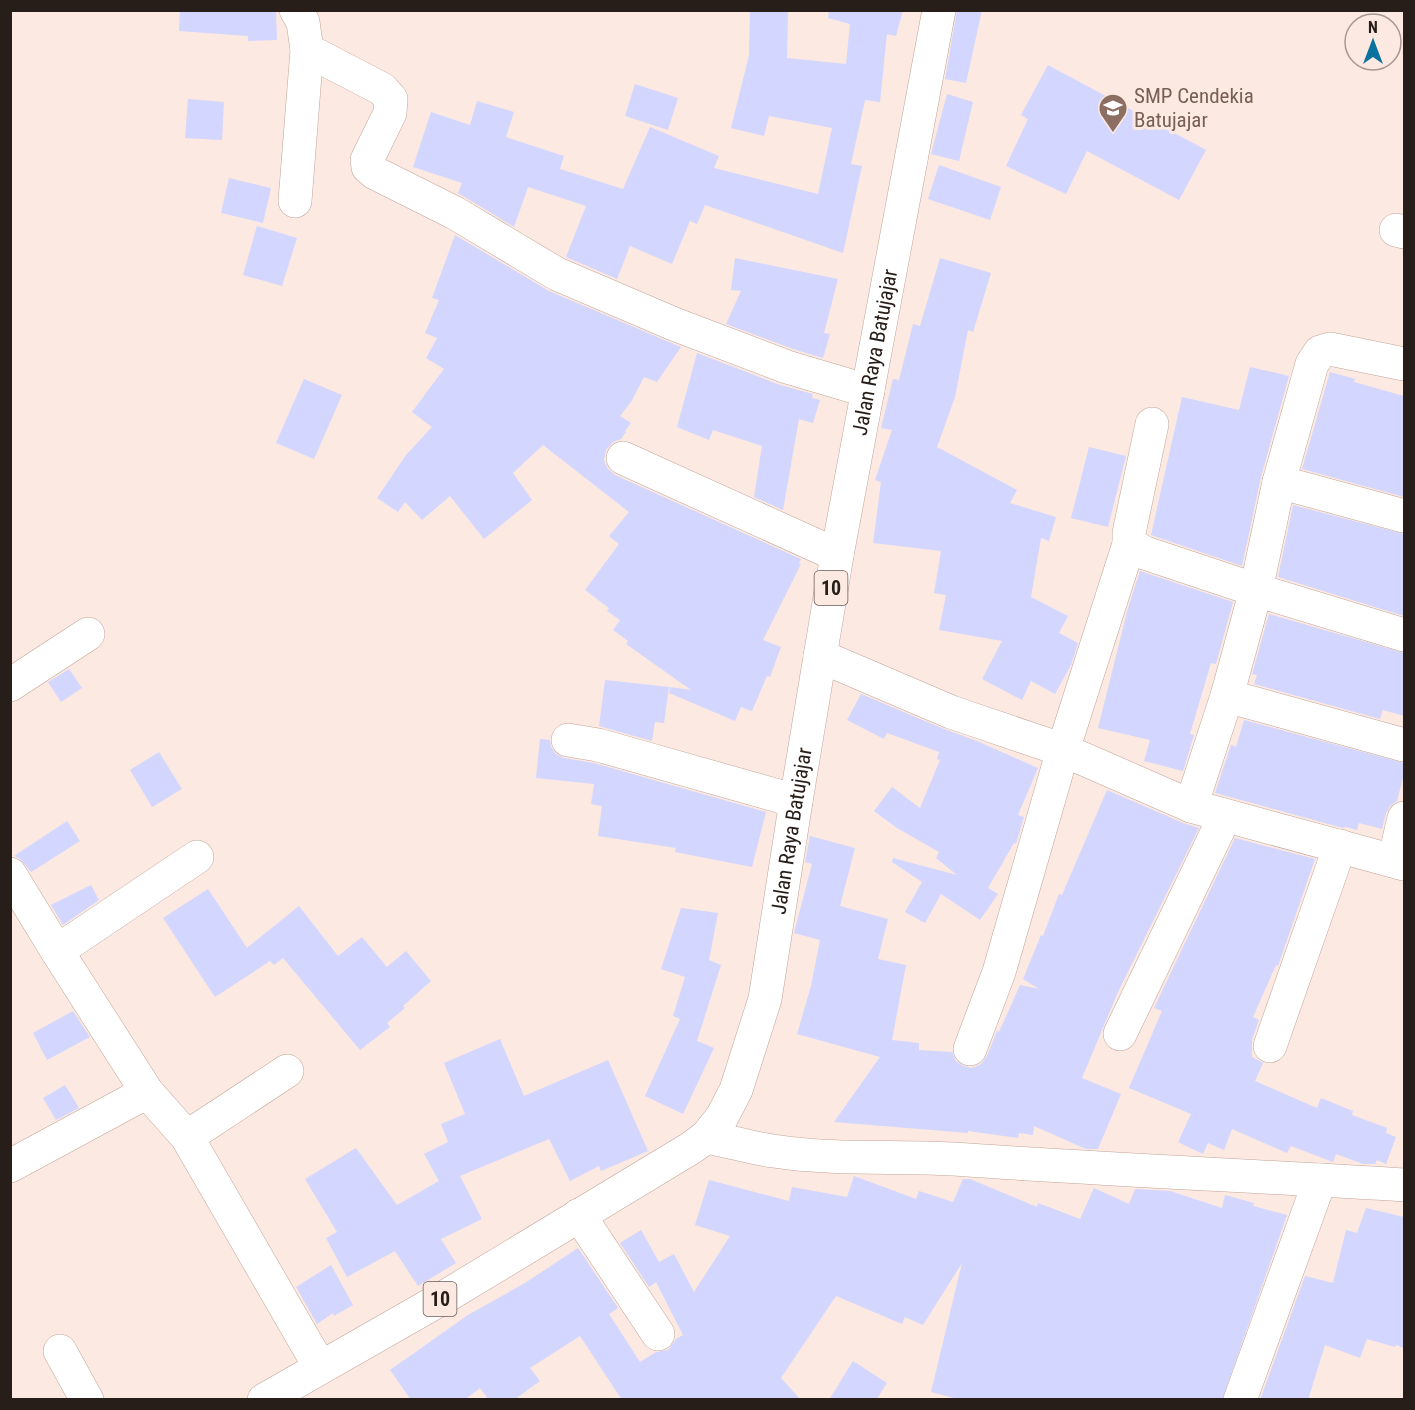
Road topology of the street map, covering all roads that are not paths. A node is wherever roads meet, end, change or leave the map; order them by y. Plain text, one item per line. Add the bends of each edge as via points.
1 (296, 10) edge
2 (939, 10) edge
3 (308, 50) junction
4 (295, 201) dead end
5 (1404, 364) edge
6 (868, 391) junction
7 (1152, 424) dead end
8 (623, 458) dead end
9 (1280, 482) junction
10 (1404, 516) edge
11 (1129, 544) junction
12 (837, 555) junction
13 (1256, 590) junction
14 (88, 634) dead end
15 (1404, 634) edge
16 (820, 656) junction
17 (10, 685) edge
18 (1227, 696) junction
19 (568, 740) dead end
20 (1404, 745) edge
21 (1062, 750) junction
22 (796, 801) junction
23 (1191, 806) junction
24 (1225, 816) junction
25 (1404, 818) edge
26 (1340, 846) junction
27 (197, 857) dead end
28 (1399, 863) edge
29 (10, 874) edge
30 (57, 951) junction
31 (1120, 1034) dead end
32 (1270, 1046) dead end
33 (970, 1049) dead end
34 (287, 1071) dead end
35 (147, 1092) junction
36 (187, 1137) junction
37 (699, 1142) junction
38 (10, 1166) edge
39 (1320, 1180) junction
40 (1404, 1185) edge
41 (579, 1215) junction
42 (658, 1334) dead end
43 (60, 1351) dead end
44 (320, 1367) junction
45 (87, 1400) edge
46 (264, 1400) edge
47 (1240, 1400) edge

1 - 3 main road via 303,22
2 - 6 main road, Jalan Raya Batujajar / 10
3 - 4 main road
3 - 6 main road via 382,88 391,99 390,113 367,160 375,174 455,213 557,274 787,367
5 - 9 main road via 1330,349 1320,352 1311,364
6 - 12 main road, Jalan Raya Batujajar / 10
7 - 11 main road
8 - 12 main road
9 - 10 main road
9 - 13 main road
11 - 13 main road via 1144,553
11 - 21 main road
12 - 16 main road, Jalan Raya Batujajar / 10
13 - 15 main road
13 - 18 main road
14 - 17 main road
16 - 21 main road via 951,712
16 - 22 main road, Jalan Raya Batujajar / 10
18 - 20 main road
18 - 23 main road
19 - 22 main road via 609,747
21 - 23 main road
21 - 33 main road via 999,972
22 - 37 main road, Jalan Raya Batujajar / 10 via 765,999 736,1090 722,1117
23 - 24 main road
24 - 26 main road
24 - 31 main road
25 - 28 main road
26 - 28 main road
26 - 32 main road
27 - 30 main road
29 - 30 main road
30 - 35 main road
34 - 36 main road
35 - 36 main road
35 - 38 main road
36 - 44 main road
37 - 39 main road via 866,1158 965,1159
37 - 41 main road, Jalan Raya Batujajar / 10
39 - 40 main road
39 - 47 main road
41 - 42 main road
41 - 44 main road, Jalan Raya Batujajar / 10
43 - 45 main road
44 - 46 main road, Jalan Raya Batujajar / 10

